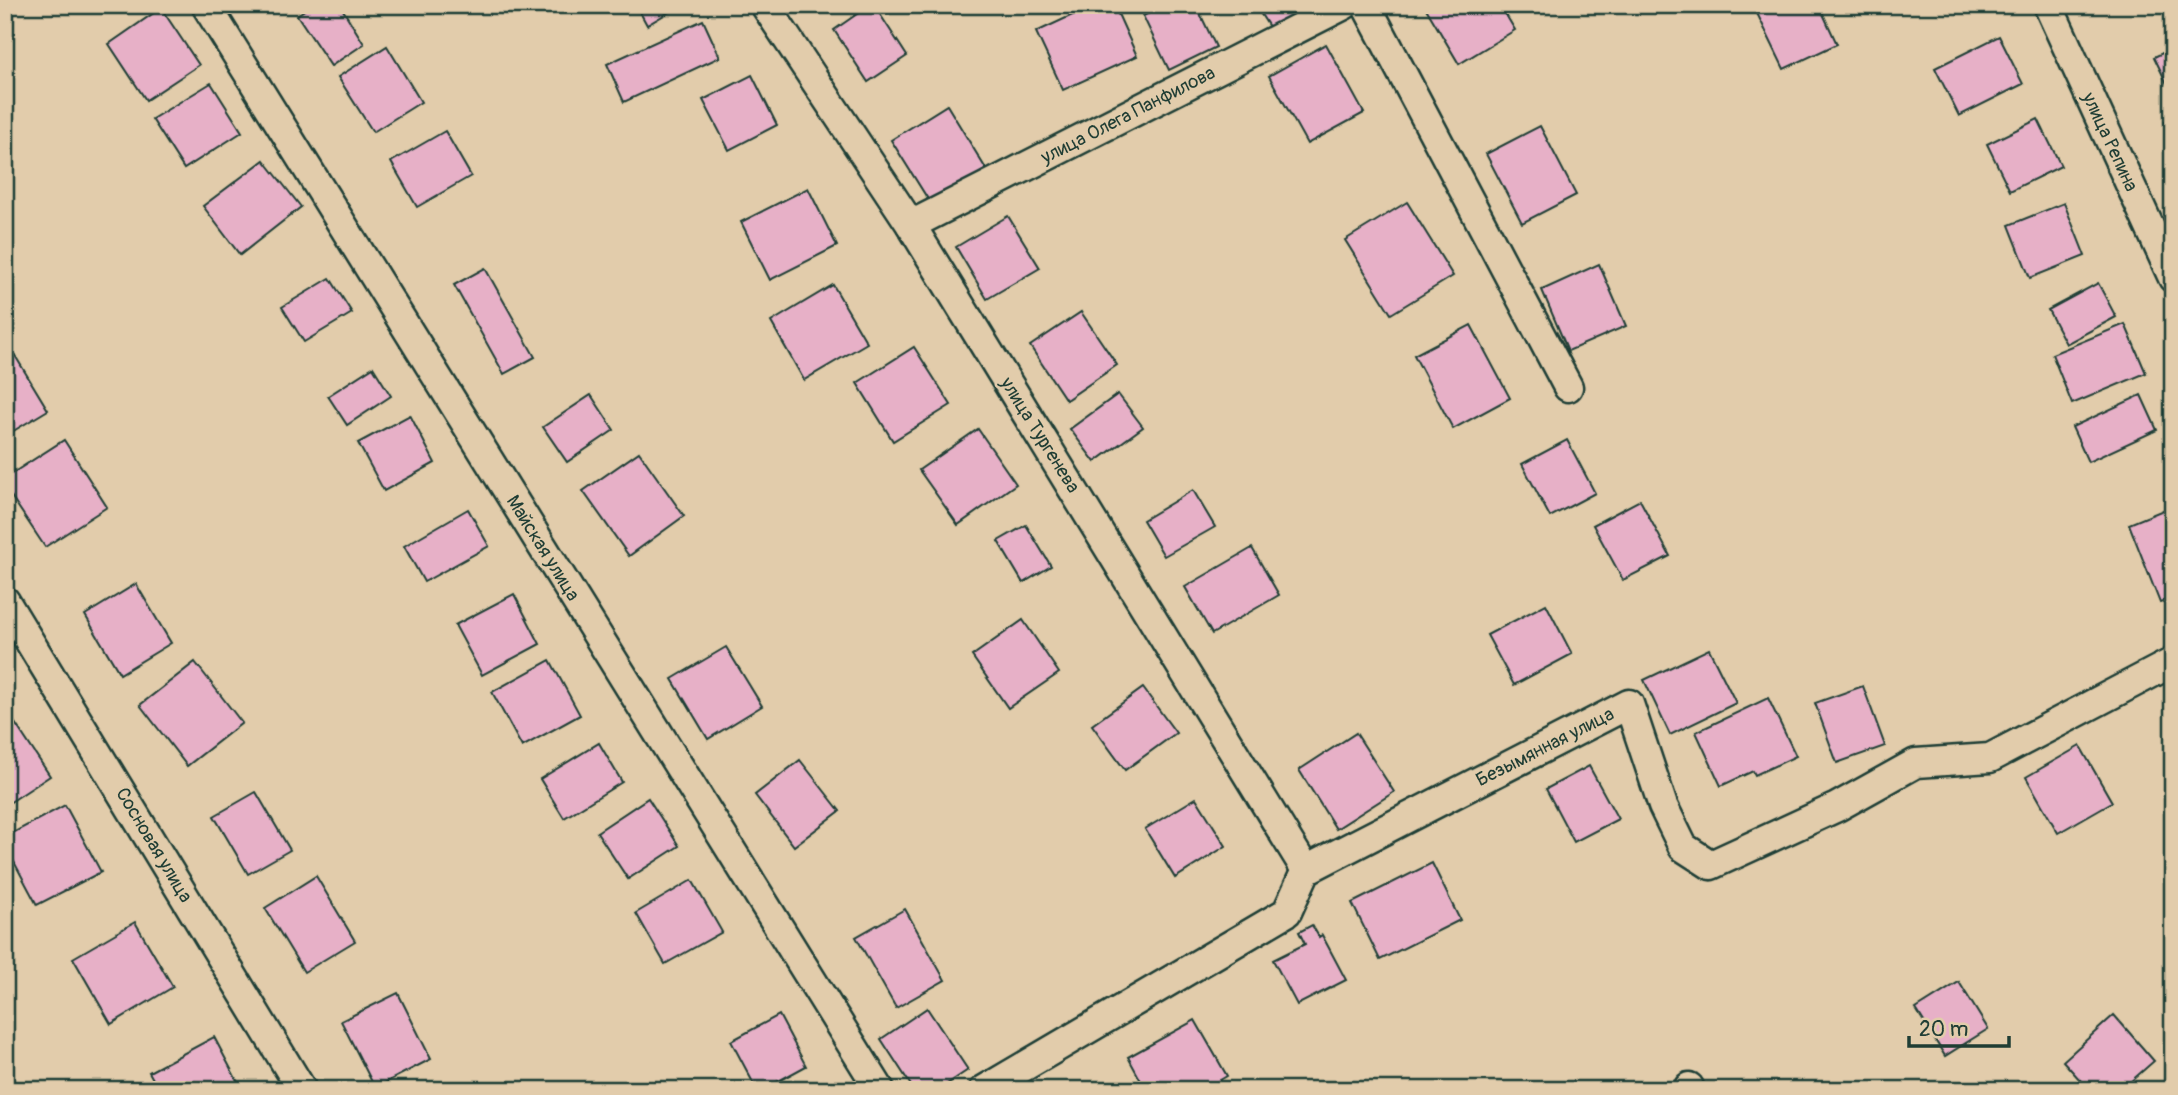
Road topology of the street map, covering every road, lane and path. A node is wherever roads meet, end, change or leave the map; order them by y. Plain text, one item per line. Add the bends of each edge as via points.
1 (206, 5) edge
2 (765, 5) edge
3 (1344, 5) edge
4 (1366, 5) edge
5 (2048, 5) edge
6 (911, 225) junction
7 (2173, 278) edge
8 (1568, 387) dead end
9 (5, 601) edge
10 (2173, 662) edge
11 (1306, 870) junction
12 (302, 1090) edge
13 (880, 1090) edge
14 (984, 1090) edge

1 - 13 street, Майская улица
2 - 6 street, улица Тургенева
3 - 6 street, улица Олега Панфилова
4 - 8 street
5 - 7 street, улица Репина
6 - 11 street, улица Тургенева
9 - 12 street, Сосновая улица
10 - 11 street, Безымянная улица via 1990,758 1916,763 1837,807 1711,865 1683,846 1663,806 1629,704
11 - 14 street via 1287,912

